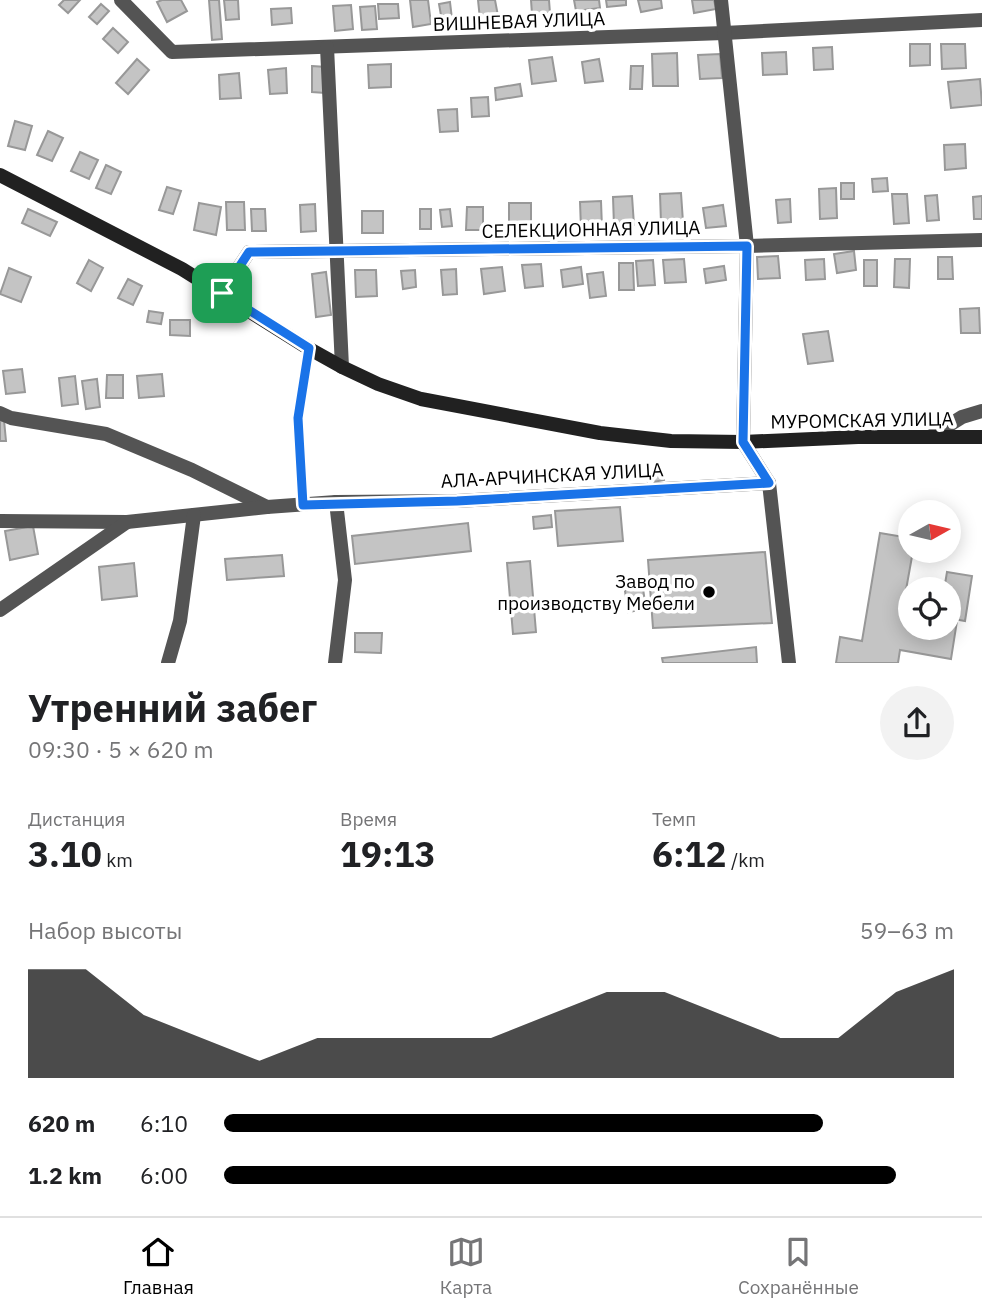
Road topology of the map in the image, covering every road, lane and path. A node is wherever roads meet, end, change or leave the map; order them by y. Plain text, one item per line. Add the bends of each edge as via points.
1 (121, 0) edge
2 (721, 0) edge
3 (982, 20) edge
4 (724, 33) junction
5 (327, 47) junction
6 (0, 176) edge
7 (982, 240) edge
8 (747, 246) junction
9 (335, 250) junction
10 (222, 293) junction
11 (309, 348) junction
12 (342, 367) junction
13 (982, 411) edge
14 (0, 413) edge
15 (930, 437) junction
16 (982, 437) edge
17 (743, 442) junction
18 (769, 483) junction
19 (336, 502) junction
20 (303, 505) junction
21 (267, 507) junction
22 (194, 515) junction
23 (0, 521) edge
24 (127, 522) junction
25 (0, 610) edge
26 (168, 663) edge
27 (335, 663) edge
28 (789, 663) edge

1 - 5 street, ВИШНЕВАЯ УЛИЦА via 172,52
2 - 4 street
3 - 4 street, ВИШНЕВАЯ УЛИЦА
4 - 5 street, ВИШНЕВАЯ УЛИЦА
4 - 8 street
5 - 9 street
6 - 10 street
7 - 8 street, СЕЛЕКЦИОННАЯ УЛИЦА
8 - 9 street, СЕЛЕКЦИОННАЯ УЛИЦА
8 - 17 street
9 - 10 street, СЕЛЕКЦИОННАЯ УЛИЦА via 249,252
9 - 12 street
10 - 11 street
11 - 12 street
11 - 20 path via 298,418
12 - 17 street via 421,399 519,419 648,438
13 - 15 street via 962,417
14 - 21 street via 106,434
15 - 16 street, МУРОМСКАЯ УЛИЦА
15 - 17 street, МУРОМСКАЯ УЛИЦА
17 - 18 street
18 - 19 street, АЛА-АРЧИНСКАЯ УЛИЦА via 457,501
18 - 28 street
19 - 20 street, АЛА-АРЧИНСКАЯ УЛИЦА
19 - 27 street via 345,580
20 - 21 street, АЛА-АРЧИНСКАЯ УЛИЦА
21 - 22 street, АЛА-АРЧИНСКАЯ УЛИЦА
22 - 24 street, АЛА-АРЧИНСКАЯ УЛИЦА
22 - 26 street via 180,621
23 - 24 street, АЛА-АРЧИНСКАЯ УЛИЦА
24 - 25 street

